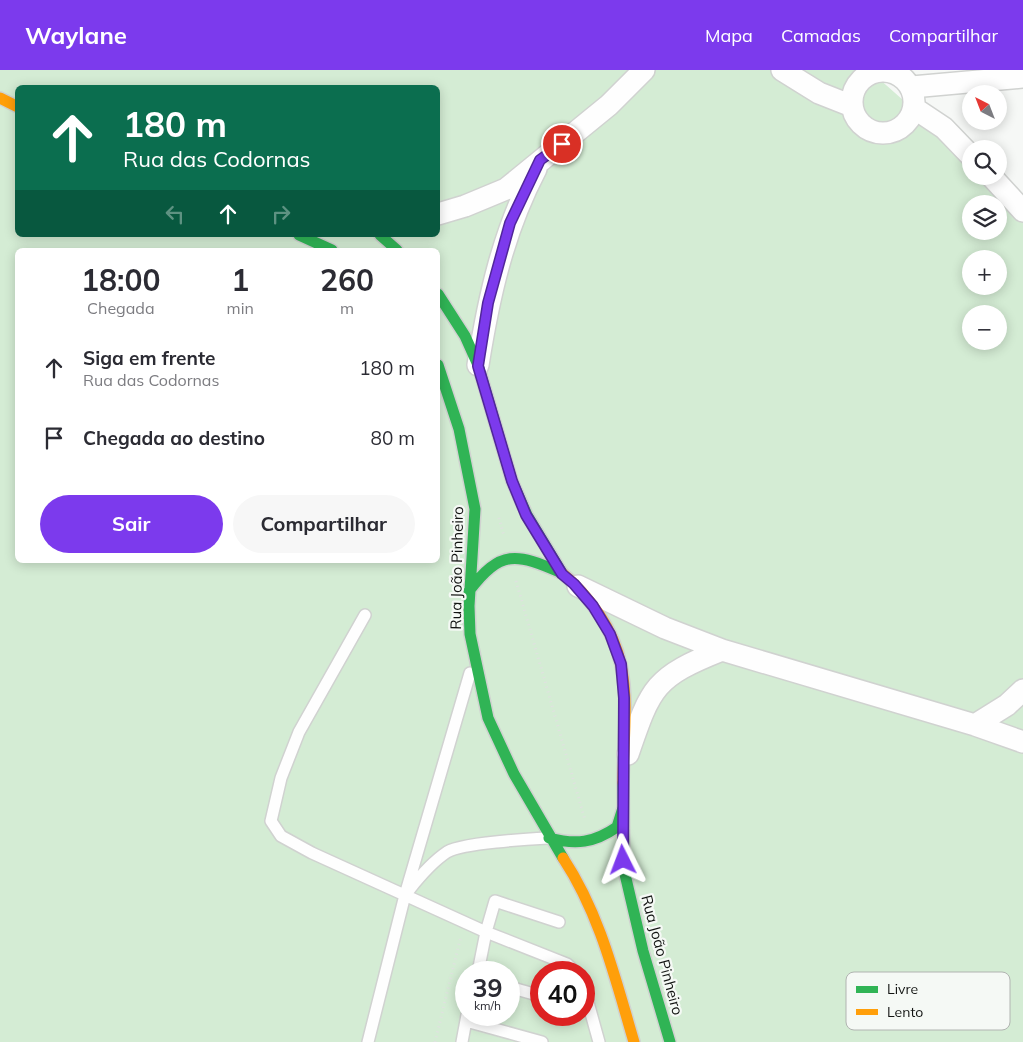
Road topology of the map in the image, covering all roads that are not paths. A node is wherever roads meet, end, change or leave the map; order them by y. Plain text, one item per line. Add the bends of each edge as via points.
1 (644, 70) edge
2 (782, 70) edge
3 (874, 71) edge
4 (1023, 77) edge
5 (912, 87) junction
6 (0, 94) edge
7 (15, 96) edge
8 (0, 98) edge
9 (15, 106) edge
10 (852, 106) junction
11 (914, 108) junction
12 (962, 147) edge
13 (540, 160) junction
14 (999, 185) edge
15 (1023, 210) edge
16 (440, 213) edge
17 (303, 237) edge
18 (382, 237) edge
19 (328, 248) edge
20 (395, 248) edge
21 (440, 297) edge
22 (478, 366) junction
23 (440, 371) edge
24 (568, 578) junction
25 (469, 591) junction
26 (365, 616) dead end
27 (722, 650) junction
28 (474, 661) junction
29 (1023, 690) edge
30 (974, 725) junction
31 (1023, 742) edge
32 (624, 766) junction
33 (624, 806) junction
34 (549, 838) junction
35 (405, 895) junction
36 (559, 922) dead end
37 (486, 932) junction
38 (480, 961) edge
39 (559, 961) edge
40 (465, 1026) edge
41 (492, 1026) edge
42 (594, 1026) edge
43 (368, 1042) edge
44 (462, 1042) edge
45 (542, 1042) edge
46 (599, 1042) edge
47 (634, 1042) edge
48 (670, 1042) edge

1 - 13 street via 588,124
2 - 10 street via 819,93
3 - 5 street via 895,72
3 - 10 street via 856,86
4 - 5 street
5 - 11 street
6 - 7 street
8 - 9 street
10 - 11 street via 862,125 882,133 902,126
11 - 12 street via 944,128
13 - 16 street via 506,190
13 - 22 street via 503,244 488,303
14 - 15 street
17 - 19 street
18 - 20 street
21 - 22 street, Rua João Pinheiro via 465,336
22 - 24 street, Rua João Pinheiro via 512,481 526,515
23 - 25 street, Rua João Pinheiro via 459,428 474,509
24 - 25 street via 533,560 510,558 487,568
24 - 27 street via 665,628
24 - 32 street, Rua João Pinheiro via 593,606 610,634 621,664
25 - 28 street, Rua João Pinheiro
26 - 35 lane via 299,732 281,778 270,821 281,836
27 - 30 street
27 - 32 street via 677,669 660,682 647,700
28 - 34 street, Rua João Pinheiro via 488,718
28 - 35 lane
29 - 30 street via 1007,705
30 - 31 street
32 - 33 street, Rua João Pinheiro
33 - 34 street via 617,827 608,834 573,844
33 - 48 street, Rua João Pinheiro via 624,870 643,951
34 - 35 lane via 513,839 449,850 427,868
34 - 47 street, Rua João Pinheiro via 572,870 604,940
35 - 37 lane
35 - 43 lane
36 - 37 lane via 495,901
37 - 38 lane
37 - 39 lane
40 - 44 lane
41 - 45 lane
42 - 46 lane

